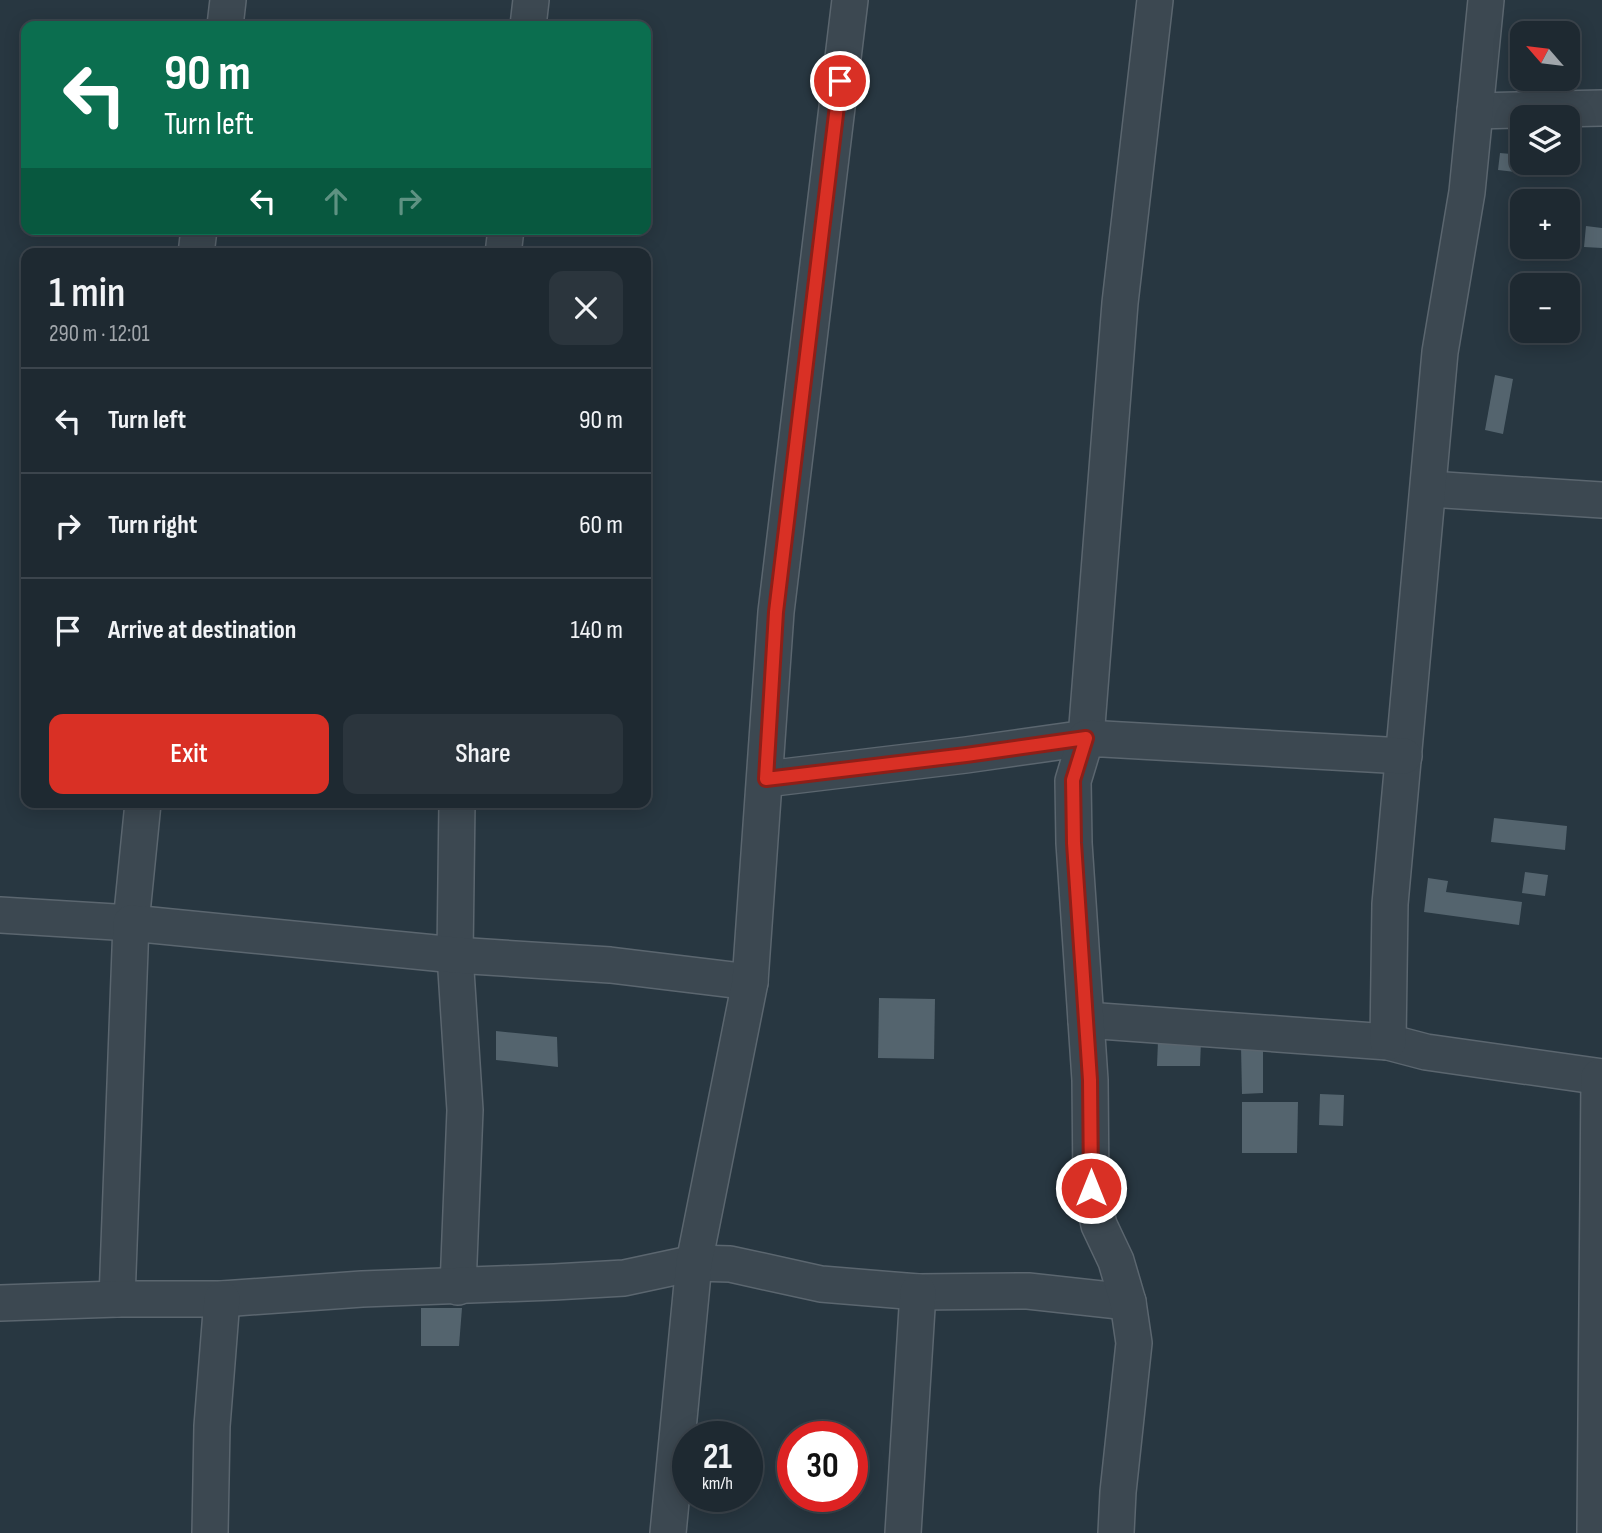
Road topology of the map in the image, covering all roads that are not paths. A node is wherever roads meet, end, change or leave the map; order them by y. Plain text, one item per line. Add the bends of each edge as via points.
1 (228, 0) edge
2 (531, 0) edge
3 (850, 0) edge
4 (1155, 0) edge
5 (1486, 0) edge
6 (226, 21) edge
7 (529, 21) edge
8 (1602, 108) edge
9 (1475, 111) junction
10 (1429, 489) junction
11 (1602, 500) edge
12 (1086, 738) junction
13 (1404, 756) junction
14 (766, 779) junction
15 (142, 808) edge
16 (457, 808) edge
17 (0, 915) edge
18 (131, 923) junction
19 (455, 955) junction
20 (750, 982) junction
21 (1086, 1020) junction
22 (1388, 1042) junction
23 (1600, 1077) edge
24 (694, 1263) junction
25 (458, 1287) junction
26 (918, 1292) junction
27 (117, 1299) junction
28 (222, 1299) junction
29 (1128, 1302) junction
30 (0, 1303) edge
31 (210, 1533) edge
32 (668, 1533) edge
33 (903, 1533) edge
34 (1116, 1533) edge
35 (1595, 1533) edge

1 - 6 street
2 - 7 street
3 - 14 street via 776,612
4 - 12 street via 1120,303
5 - 9 street
8 - 9 street
9 - 10 street via 1467,192 1440,352
10 - 11 street
10 - 13 street
12 - 13 street
12 - 14 street
12 - 21 street via 1073,780
13 - 22 street via 1390,904
14 - 20 street
15 - 18 street
16 - 19 street
17 - 18 street
18 - 19 street
18 - 27 street
19 - 20 street via 610,965
19 - 25 street via 465,1110
20 - 24 street
21 - 22 street
21 - 29 street via 1091,1188
22 - 23 street via 1426,1052
23 - 35 street
24 - 25 street via 624,1278
24 - 26 street via 730,1264 821,1284
24 - 32 street
25 - 28 street
26 - 29 street via 1028,1291
26 - 33 street
27 - 28 street
27 - 30 street
28 - 31 street
29 - 34 street via 1133,1343

